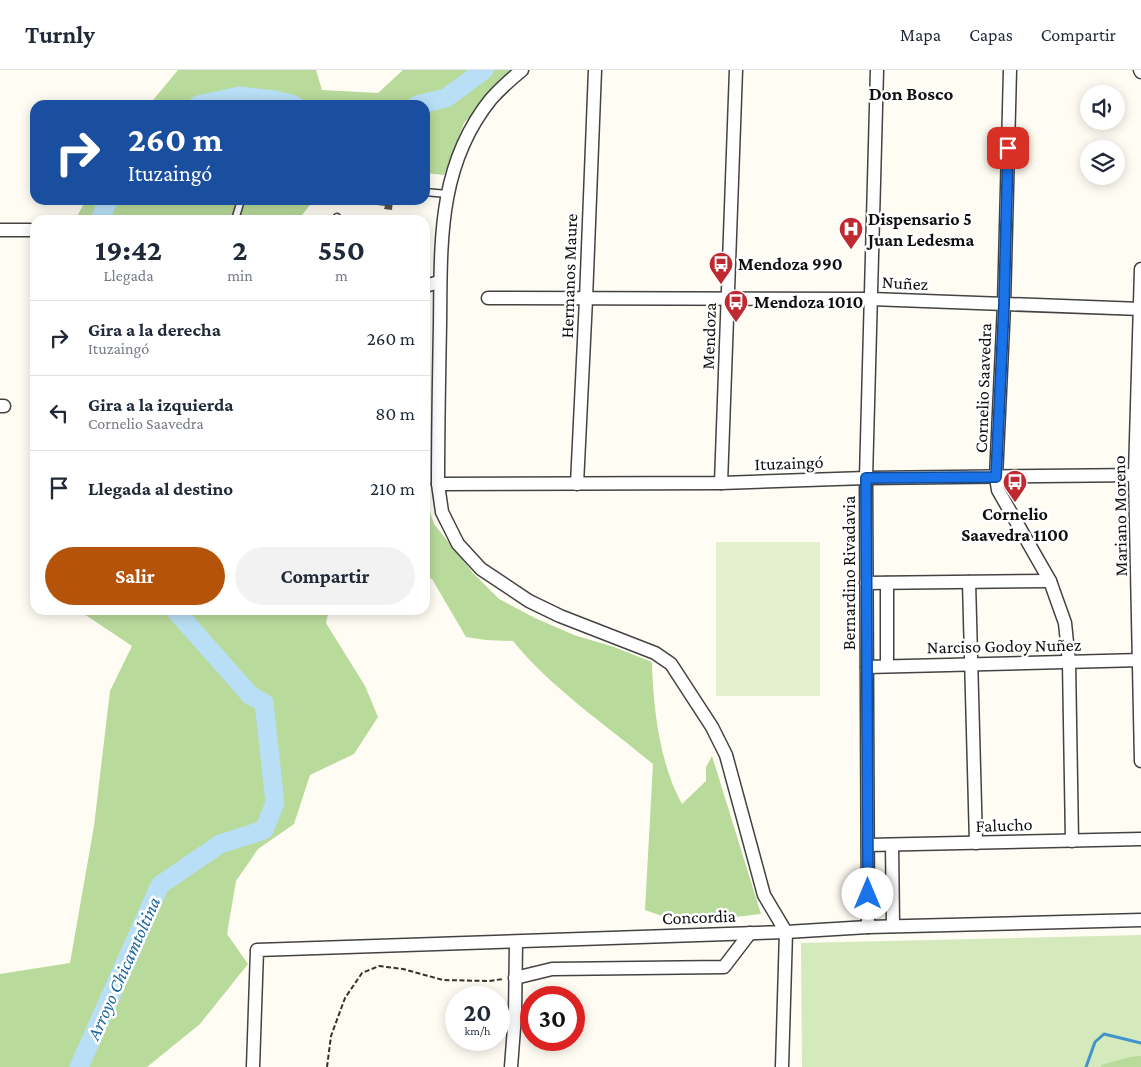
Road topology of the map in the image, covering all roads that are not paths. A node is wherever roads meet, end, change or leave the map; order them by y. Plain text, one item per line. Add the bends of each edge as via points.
1 (522, 70) edge
2 (594, 70) edge
3 (736, 70) edge
4 (877, 70) edge
5 (1010, 70) edge
6 (430, 192) edge
7 (447, 194) junction
8 (0, 230) edge
9 (30, 230) dead end
10 (1141, 269) edge
11 (440, 282) junction
12 (430, 285) edge
13 (488, 298) dead end
14 (727, 298) junction
15 (586, 299) junction
16 (871, 299) junction
17 (1004, 305) junction
18 (1140, 310) edge
19 (1138, 474) edge
20 (996, 477) junction
21 (866, 478) junction
22 (721, 483) junction
23 (438, 484) junction
24 (577, 484) junction
25 (1139, 571) edge
26 (1050, 581) junction
27 (969, 582) junction
28 (866, 583) junction
29 (887, 583) junction
30 (1140, 660) edge
31 (1069, 662) junction
32 (971, 664) junction
33 (867, 666) junction
34 (887, 666) junction
35 (1141, 754) edge
36 (1141, 761) edge
37 (1072, 840) junction
38 (1141, 840) edge
39 (976, 843) junction
40 (868, 845) junction
41 (892, 845) junction
42 (1141, 920) edge
43 (893, 926) junction
44 (868, 927) junction
45 (786, 932) junction
46 (750, 933) junction
47 (516, 942) junction
48 (515, 978) junction
49 (253, 1067) edge
50 (511, 1067) edge
51 (782, 1067) edge

1 - 7 street via 492,98 478,117 462,147
2 - 15 street, Hermanos Maure
3 - 14 street, Mendoza
4 - 16 street, Bernardino Rivadavia
5 - 17 street, Cornelio Saavedra
6 - 7 lane
7 - 11 street
8 - 9 street
10 - 18 street, Mariano Moreno
11 - 12 street
11 - 23 street
13 - 15 street, Nuñez
14 - 15 street, Nuñez
14 - 16 street, Nuñez
14 - 22 street, Mendoza
15 - 24 street, Hermanos Maure
16 - 17 street, Nuñez
16 - 21 street, Bernardino Rivadavia
17 - 18 street, Nuñez
17 - 20 street, Cornelio Saavedra
18 - 19 street, Mariano Moreno
19 - 20 street, Ituzaingó
19 - 25 street, Mariano Moreno
20 - 21 street, Ituzaingó
20 - 26 street, Cornelio Saavedra via 998,490
21 - 22 street, Ituzaingó
21 - 28 street, Bernardino Rivadavia
22 - 24 street, Ituzaingó
23 - 24 street, Ituzaingó
23 - 45 street via 442,512 458,544 481,569 529,601 655,653 671,664 712,727 726,755 764,895
25 - 30 street, Mariano Moreno
26 - 27 street
26 - 31 street, Cornelio Saavedra via 1065,623
27 - 29 street
27 - 32 street
28 - 29 street
28 - 33 street, Bernardino Rivadavia
29 - 34 street
30 - 31 street, Narciso Godoy Nuñez
30 - 35 street, Mariano Moreno
31 - 32 street, Narciso Godoy Nuñez
31 - 37 street, Cornelio Saavedra
32 - 34 street, Narciso Godoy Nuñez
32 - 39 street
33 - 34 street, Narciso Godoy Nuñez
33 - 40 street, Bernardino Rivadavia
35 - 36 street, Mariano Moreno
37 - 38 street, Falucho
37 - 39 street, Falucho
39 - 41 street, Falucho
40 - 41 street, Falucho
40 - 44 street, Bernardino Rivadavia
41 - 43 street
42 - 43 street, Concordia
43 - 44 street, Concordia
44 - 45 street, Concordia
45 - 46 street, Concordia
45 - 51 street
46 - 47 street, Concordia
46 - 48 street via 724,967 552,969
47 - 48 street
47 - 49 street, Concordia via 257,950
48 - 50 street

